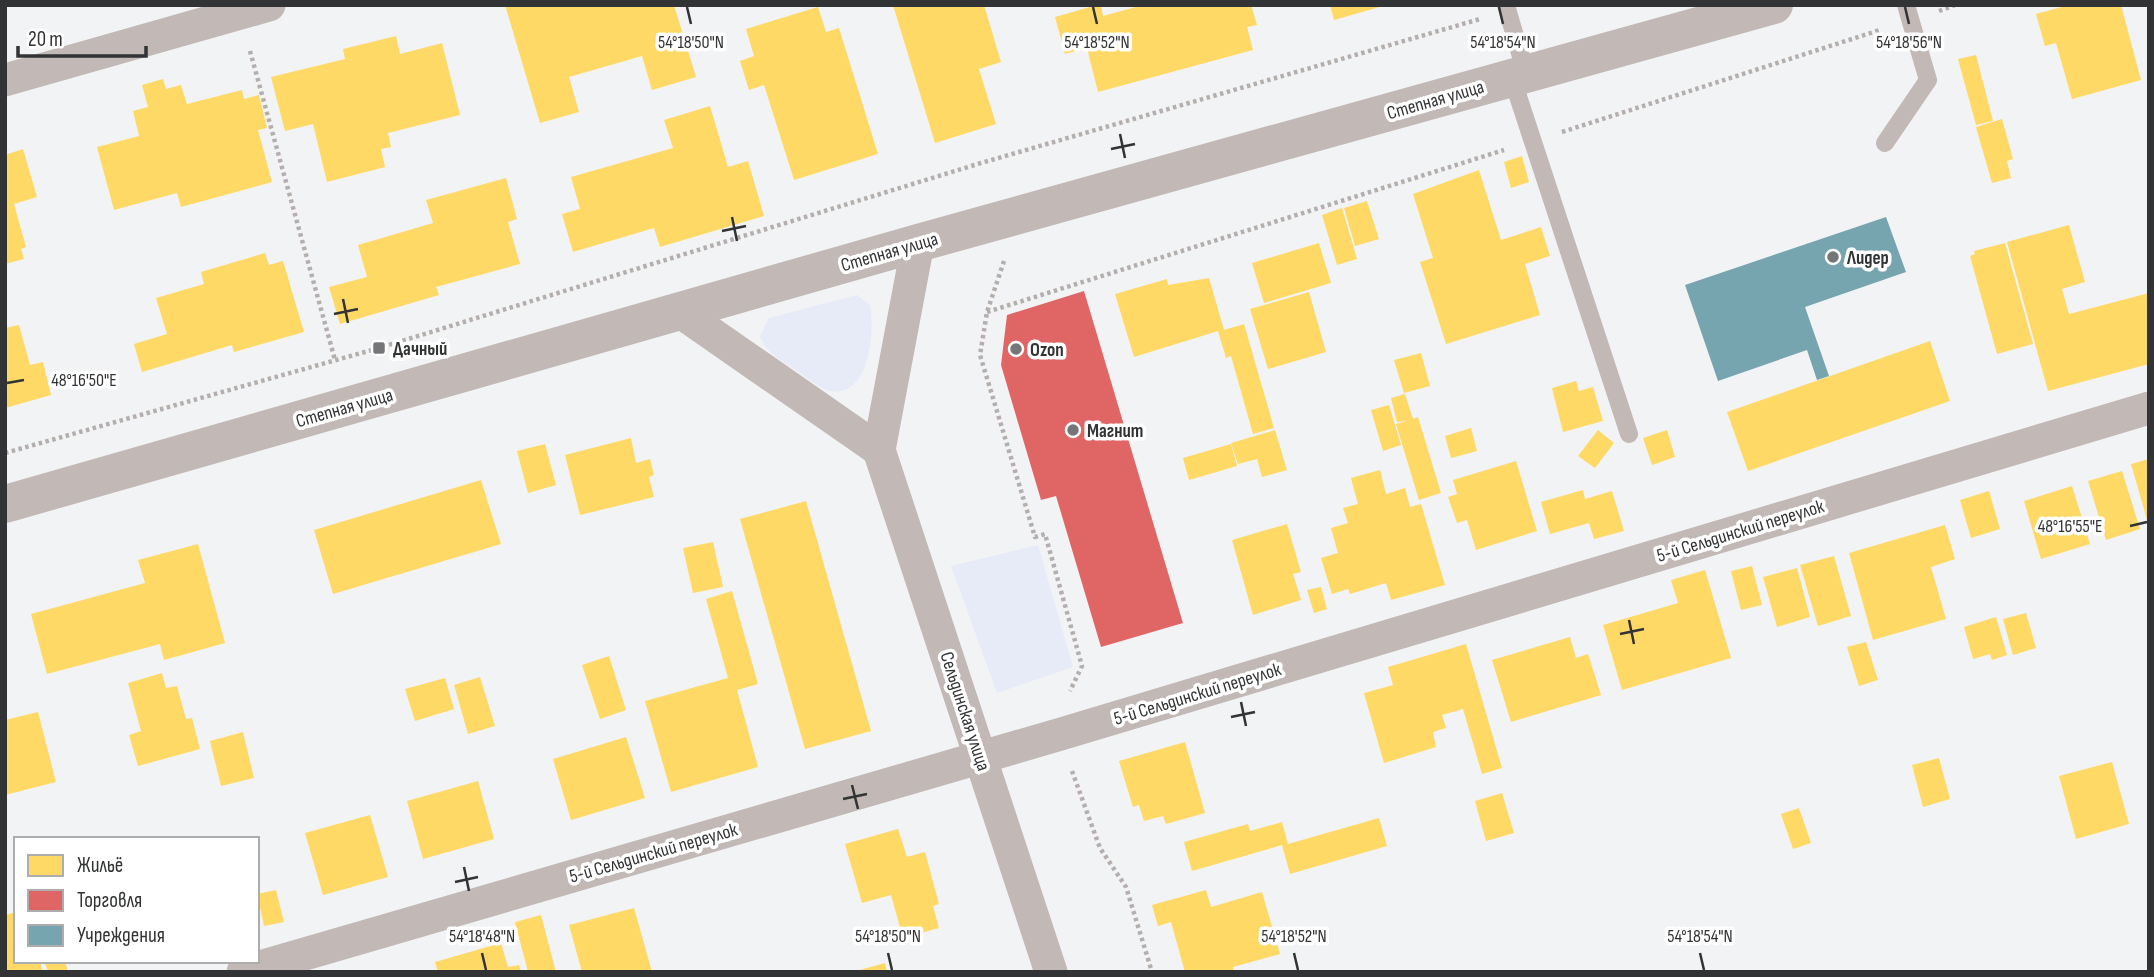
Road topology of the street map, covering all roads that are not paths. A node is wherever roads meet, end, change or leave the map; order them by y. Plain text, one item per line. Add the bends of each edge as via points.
1 (1774, 5) edge
2 (1906, 5) edge
3 (1507, 8) edge
4 (254, 9) edge
5 (1519, 76) junction
6 (5, 80) edge
7 (1885, 143) dead end
8 (918, 243) junction
9 (679, 311) junction
10 (2149, 408) edge
11 (1629, 434) dead end
12 (879, 450) junction
13 (5, 504) edge
14 (982, 757) junction
15 (243, 972) edge
16 (1051, 972) edge

1 - 5 street, Степная улица
2 - 7 lane via 1928,80
3 - 5 lane
4 - 6 street
5 - 8 street, Степная улица
5 - 11 lane
8 - 9 street, Степная улица
8 - 12 street, Сельдинская улица
9 - 12 street
9 - 13 street, Степная улица
10 - 14 street, 5-й Сельдинский переулок
12 - 14 street, Сельдинская улица
14 - 15 street, 5-й Сельдинский переулок
14 - 16 street, Сельдинская улица

